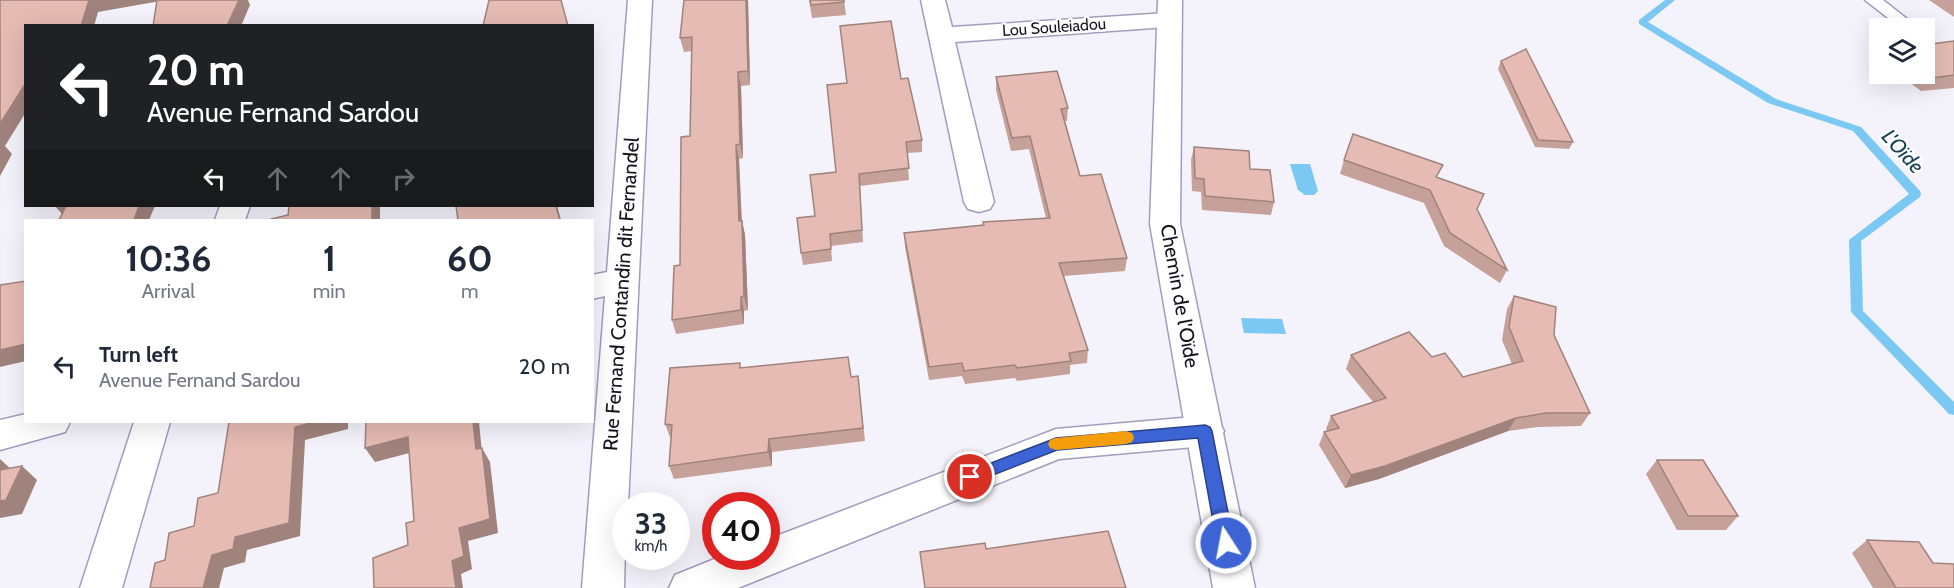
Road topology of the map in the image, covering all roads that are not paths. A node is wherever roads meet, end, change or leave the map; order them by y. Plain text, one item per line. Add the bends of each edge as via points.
1 (640, 0) edge
2 (933, 0) edge
3 (1873, 0) edge
4 (1168, 10) edge
5 (1897, 18) edge
6 (941, 34) junction
7 (979, 202) dead end
8 (607, 283) edge
9 (48, 423) edge
10 (152, 423) edge
11 (1205, 431) junction
12 (0, 435) edge
13 (101, 588) edge
14 (603, 588) edge
15 (691, 588) edge
16 (1234, 588) edge

1 - 8 street, Rue Fernand Contandin dit Fernandel
2 - 6 street
3 - 5 lane
4 - 6 street, Lou Souleiadou
4 - 11 street, Chemin de l'Oïde via 1165,224
6 - 7 street
8 - 14 street, Rue Fernand Contandin dit Fernandel
9 - 12 street
10 - 13 street
11 - 15 street via 1056,444
11 - 16 street, Chemin de l'Oïde

